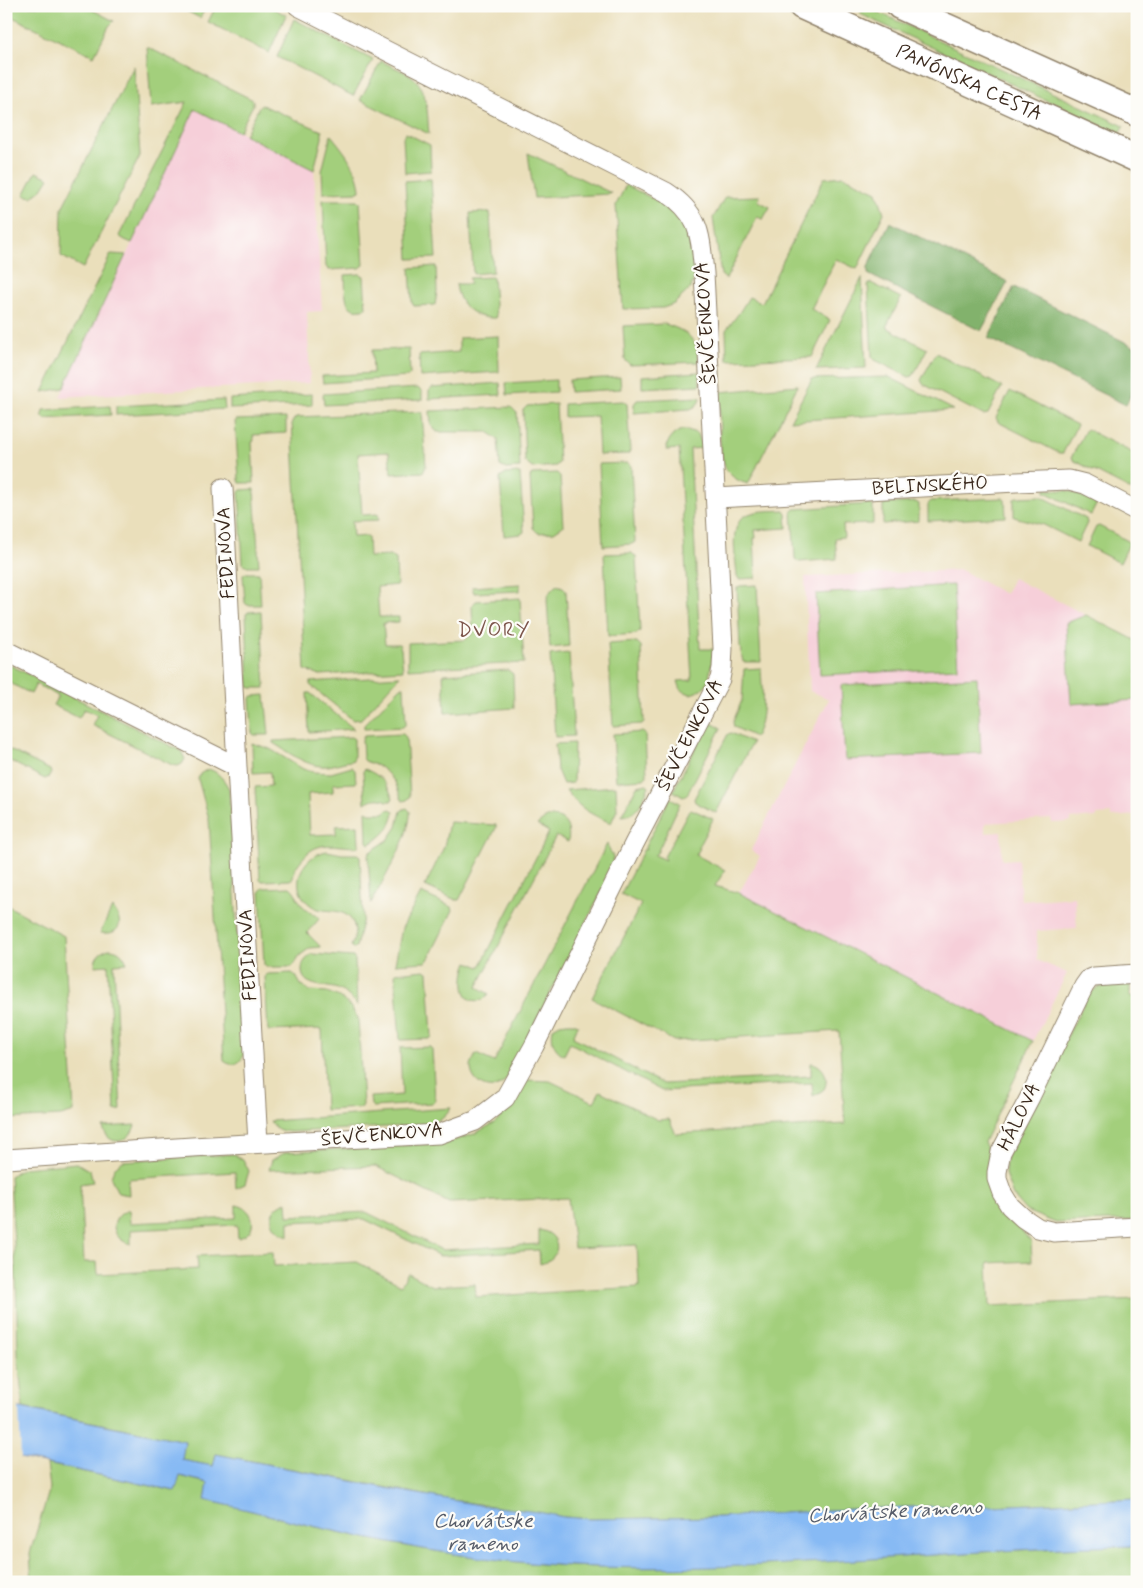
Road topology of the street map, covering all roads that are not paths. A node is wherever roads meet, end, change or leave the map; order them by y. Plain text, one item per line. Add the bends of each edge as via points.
1 (298, 6) edge
2 (802, 6) edge
3 (900, 6) edge
4 (1137, 113) edge
5 (1137, 159) edge
6 (223, 488) dead end
7 (716, 498) junction
8 (1137, 511) edge
9 (6, 651) edge
10 (237, 767) junction
11 (1137, 974) edge
12 (258, 1143) junction
13 (6, 1158) edge
14 (1137, 1227) edge

1 - 7 street, ŠEVČENKOVA via 666,192 683,205 701,238
2 - 5 main road, PANÓNSKA CESTA
3 - 4 main road
6 - 10 street, FEDINOVA
7 - 8 street, BELINSKÉHO via 1069,480 1084,484
7 - 12 street, ŠEVČENKOVA via 724,648 720,679 505,1098 475,1121 439,1134
9 - 10 street
10 - 12 street, FEDINOVA
11 - 14 street, HÁLOVA via 1094,977 1084,986 1001,1152 996,1172 1005,1199 1016,1213 1038,1228 1054,1232
12 - 13 street, ŠEVČENKOVA

